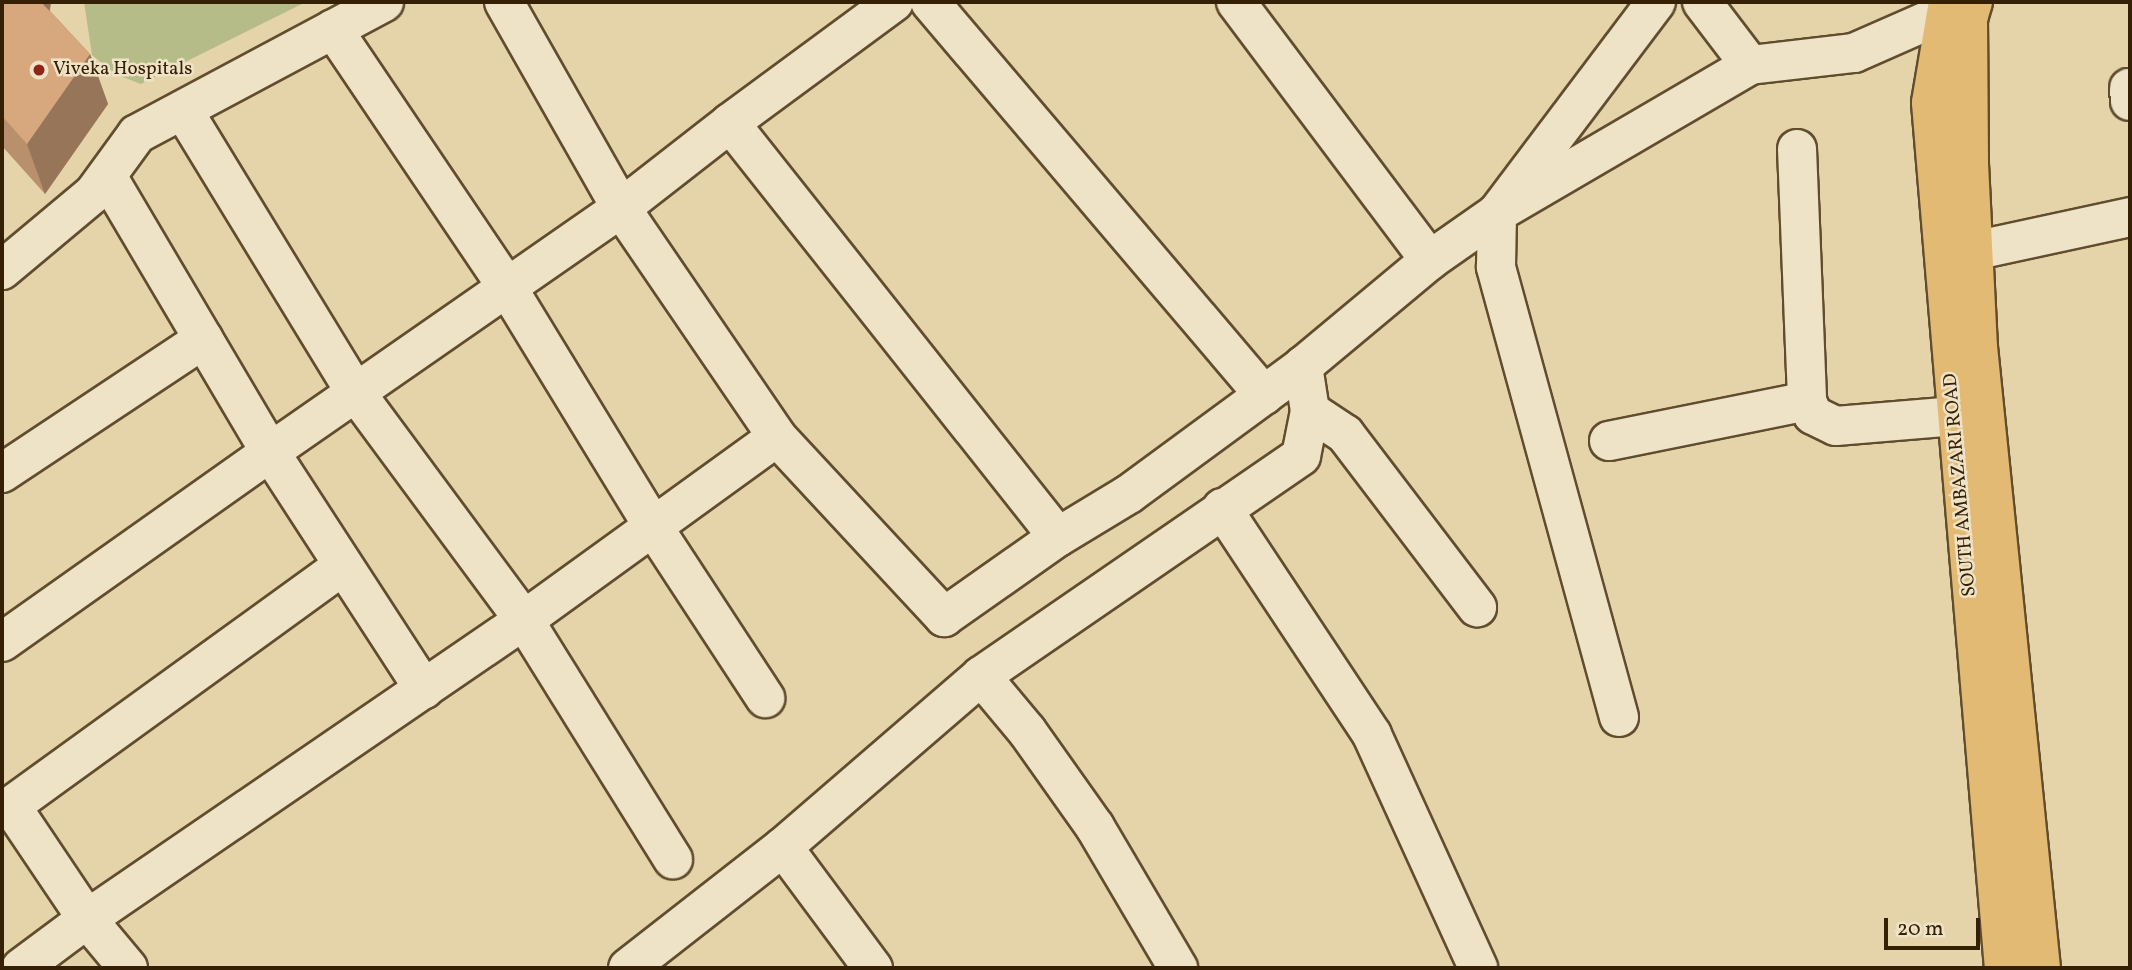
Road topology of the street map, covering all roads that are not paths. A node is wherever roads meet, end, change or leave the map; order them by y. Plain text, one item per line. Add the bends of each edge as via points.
1 (384, 2) edge
2 (504, 2) edge
3 (894, 2) edge
4 (930, 2) edge
5 (1236, 2) edge
6 (1657, 2) edge
7 (1702, 2) edge
8 (1958, 9) edge
9 (333, 29) junction
10 (1750, 65) junction
11 (183, 110) junction
12 (730, 123) junction
13 (1797, 149) dead end
14 (107, 176) junction
15 (621, 208) junction
16 (1497, 213) junction
17 (2130, 217) edge
18 (1973, 251) junction
19 (1430, 260) junction
20 (2, 270) edge
21 (508, 287) junction
22 (204, 339) junction
23 (1303, 366) junction
24 (356, 393) junction
25 (1264, 395) junction
26 (1807, 401) junction
27 (1310, 411) junction
28 (1956, 415) junction
29 (777, 438) junction
30 (1609, 441) dead end
31 (270, 452) junction
32 (2, 473) edge
33 (1222, 508) junction
34 (652, 525) junction
35 (1058, 537) junction
36 (342, 566) junction
37 (1477, 607) dead end
38 (524, 620) junction
39 (2, 642) edge
40 (981, 676) junction
41 (424, 689) junction
42 (765, 698) dead end
43 (1619, 717) dead end
44 (5, 803) edge
45 (783, 847) junction
46 (673, 859) dead end
47 (87, 919) junction
48 (21, 968) edge
49 (128, 968) edge
50 (628, 968) edge
51 (873, 968) edge
52 (1178, 968) edge
53 (1478, 968) edge
54 (2004, 968) edge
55 (2040, 968) edge

1 - 9 street
2 - 15 street
3 - 12 street
4 - 25 street
5 - 19 street
6 - 16 street
7 - 10 street
8 - 10 street via 1854,53
8 - 18 main road
8 - 28 main road, SOUTH AMBAZARI ROAD via 1931,103
9 - 11 street
9 - 21 street
10 - 16 street
11 - 14 street via 137,134
11 - 24 street
12 - 15 street
12 - 35 street
13 - 26 street
14 - 20 street via 94,193
14 - 22 street
15 - 21 street
15 - 29 street
16 - 19 street
16 - 43 street via 1496,267
17 - 18 street
18 - 55 main road via 2002,608
19 - 23 street
21 - 24 street
21 - 34 street
22 - 31 street
22 - 32 street
23 - 25 street
23 - 27 street
24 - 31 street
24 - 38 street
25 - 35 street via 1129,495
26 - 28 street via 1813,415 1836,426
26 - 30 street
27 - 33 street via 1301,456
27 - 37 street via 1345,434
28 - 54 main road, SOUTH AMBAZARI ROAD
29 - 34 street
29 - 35 street via 944,617
31 - 36 street
31 - 39 street
33 - 40 street
33 - 53 street via 1372,735
34 - 38 street
34 - 42 street
36 - 41 street
36 - 44 street
38 - 41 street
38 - 46 street
40 - 45 street
40 - 52 street via 1027,731 1095,827
41 - 47 street
44 - 47 street
45 - 50 street
45 - 51 street
47 - 48 street
47 - 49 street

